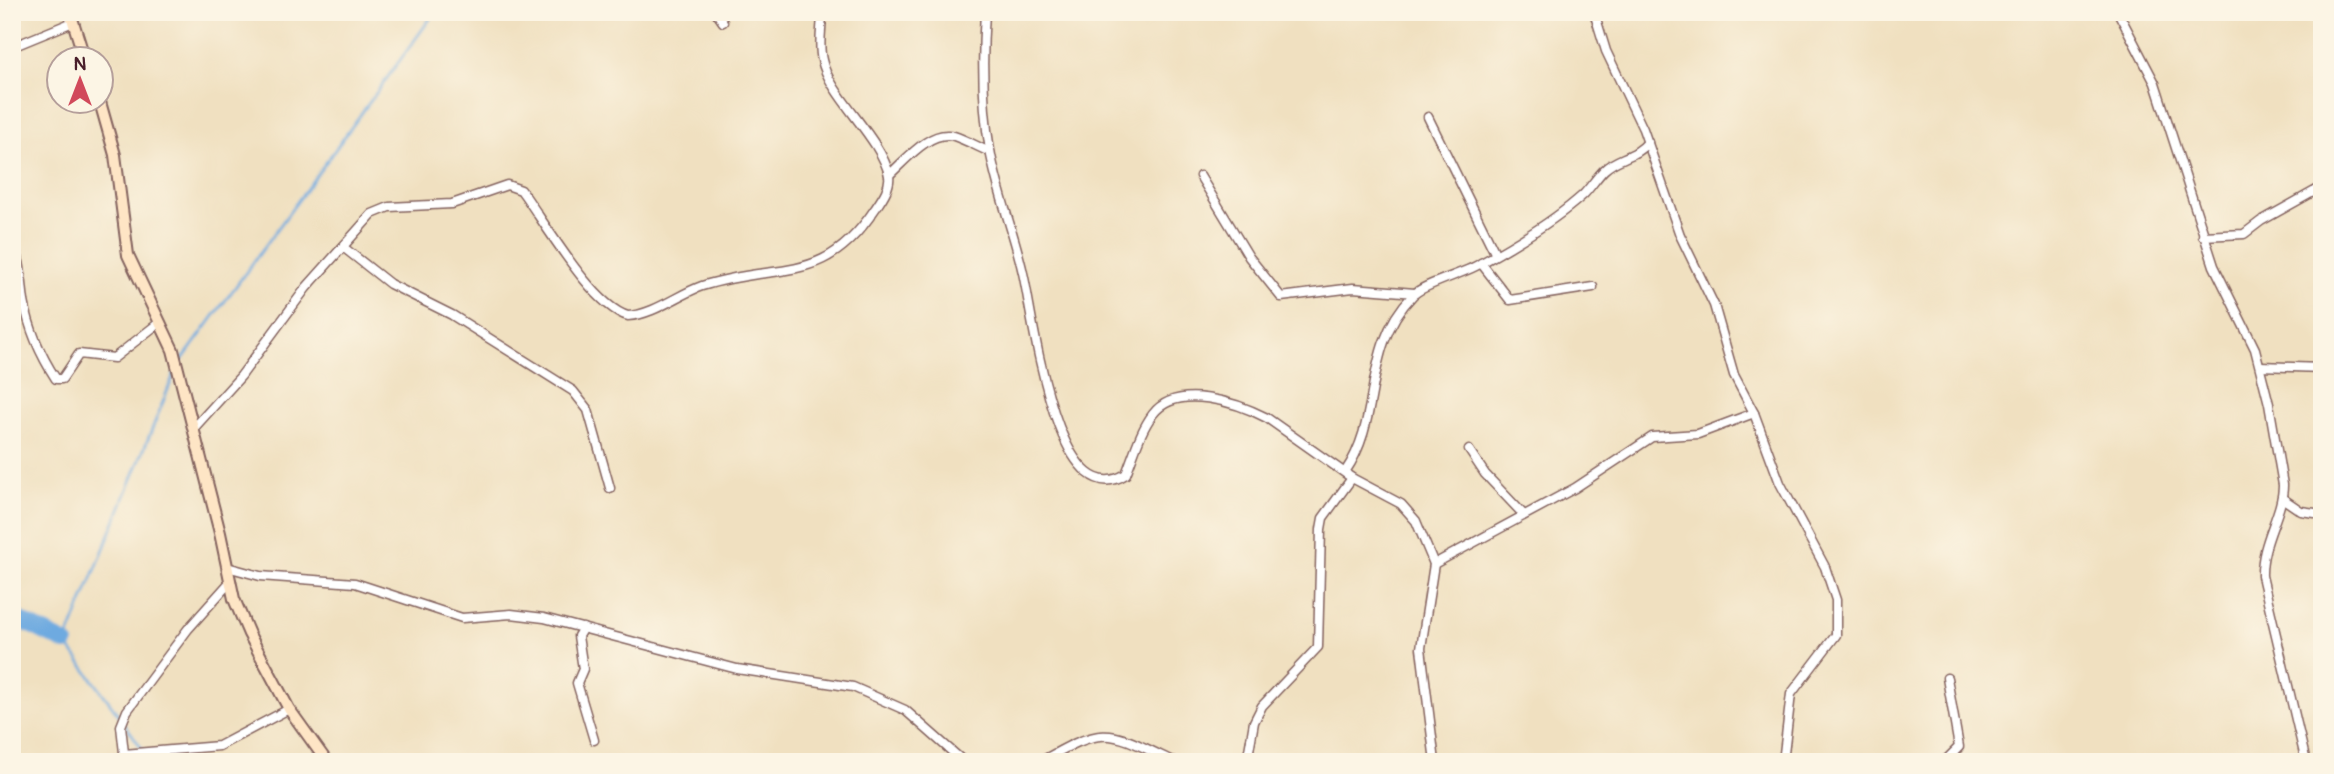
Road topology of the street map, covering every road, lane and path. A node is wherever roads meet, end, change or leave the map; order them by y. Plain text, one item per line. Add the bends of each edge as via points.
1 (716, 12) edge
2 (822, 12) edge
3 (985, 12) edge
4 (1594, 12) edge
5 (2118, 12) edge
6 (72, 17) edge
7 (723, 22) dead end
8 (81, 46) edge
9 (12, 47) edge
10 (104, 116) edge
11 (1428, 117) dead end
12 (1648, 142) junction
13 (990, 152) junction
14 (889, 175) junction
15 (1200, 176) dead end
16 (2322, 187) edge
17 (2203, 236) junction
18 (12, 242) edge
19 (344, 247) junction
20 (1495, 253) junction
21 (1481, 263) junction
22 (1593, 287) dead end
23 (1415, 293) junction
24 (160, 322) junction
25 (2260, 366) junction
26 (2322, 368) edge
27 (1754, 414) junction
28 (193, 429) junction
29 (1469, 450) dead end
30 (1348, 475) junction
31 (610, 488) dead end
32 (2282, 498) junction
33 (1522, 514) junction
34 (2322, 514) edge
35 (1434, 564) junction
36 (227, 567) junction
37 (230, 582) junction
38 (583, 628) junction
39 (1947, 678) dead end
40 (289, 709) junction
41 (594, 740) dead end
42 (953, 757) edge
43 (124, 758) edge
44 (1943, 760) edge
45 (327, 762) edge
46 (964, 762) edge
47 (1040, 762) edge
48 (1174, 762) edge
49 (1247, 762) edge
50 (1435, 762) edge
51 (1783, 762) edge
52 (1981, 762) edge
53 (2306, 762) edge

1 - 7 street
2 - 14 street via 820,50 825,71
3 - 13 street
4 - 12 street via 1606,51
5 - 17 street via 2155,83
6 - 8 street
6 - 9 street
10 - 24 street via 115,155 128,255
11 - 20 street
12 - 20 street via 1638,153 1604,170 1581,197
12 - 27 street via 1680,235 1714,305 1728,361
13 - 14 street via 956,136 940,135
13 - 30 street via 1024,276 1054,414 1084,471 1112,480 1126,474 1154,412 1170,401 1188,398 1252,410
14 - 19 street via 886,192 866,222 843,248 821,262 704,286 635,316 612,309 515,186 498,186 452,204 378,211
15 - 23 street via 1249,257 1281,297 1353,288
16 - 17 street via 2244,234
17 - 25 street
18 - 24 street via 21,264 33,335 56,379 62,379 79,354 114,358
19 - 28 street
19 - 31 street via 390,284 452,315 573,391 588,410
20 - 21 street
21 - 22 street via 1510,300
21 - 23 street
23 - 30 street via 1378,353 1363,439
24 - 28 street via 173,350
25 - 26 street
25 - 32 street via 2277,445
27 - 33 street via 1698,434 1653,437 1575,488
27 - 51 street via 1780,483 1825,567 1838,610 1832,641 1791,694
28 - 36 street
29 - 33 street
30 - 35 street via 1409,511
30 - 49 street via 1321,529 1318,647 1262,706 1254,722
32 - 34 street via 2301,511
32 - 53 street via 2270,527 2262,576
33 - 35 street
35 - 50 street via 1421,648
36 - 37 street
36 - 38 street via 260,576 355,583 462,618 518,615
37 - 40 street via 242,620
37 - 43 street via 127,710 121,726
38 - 41 street via 578,636 583,669 577,683
38 - 42 street via 737,669 865,690 905,710
39 - 44 street via 1959,747
40 - 43 street via 219,746
40 - 45 street
42 - 46 street
44 - 52 street
47 - 48 street via 1078,740 1114,735

